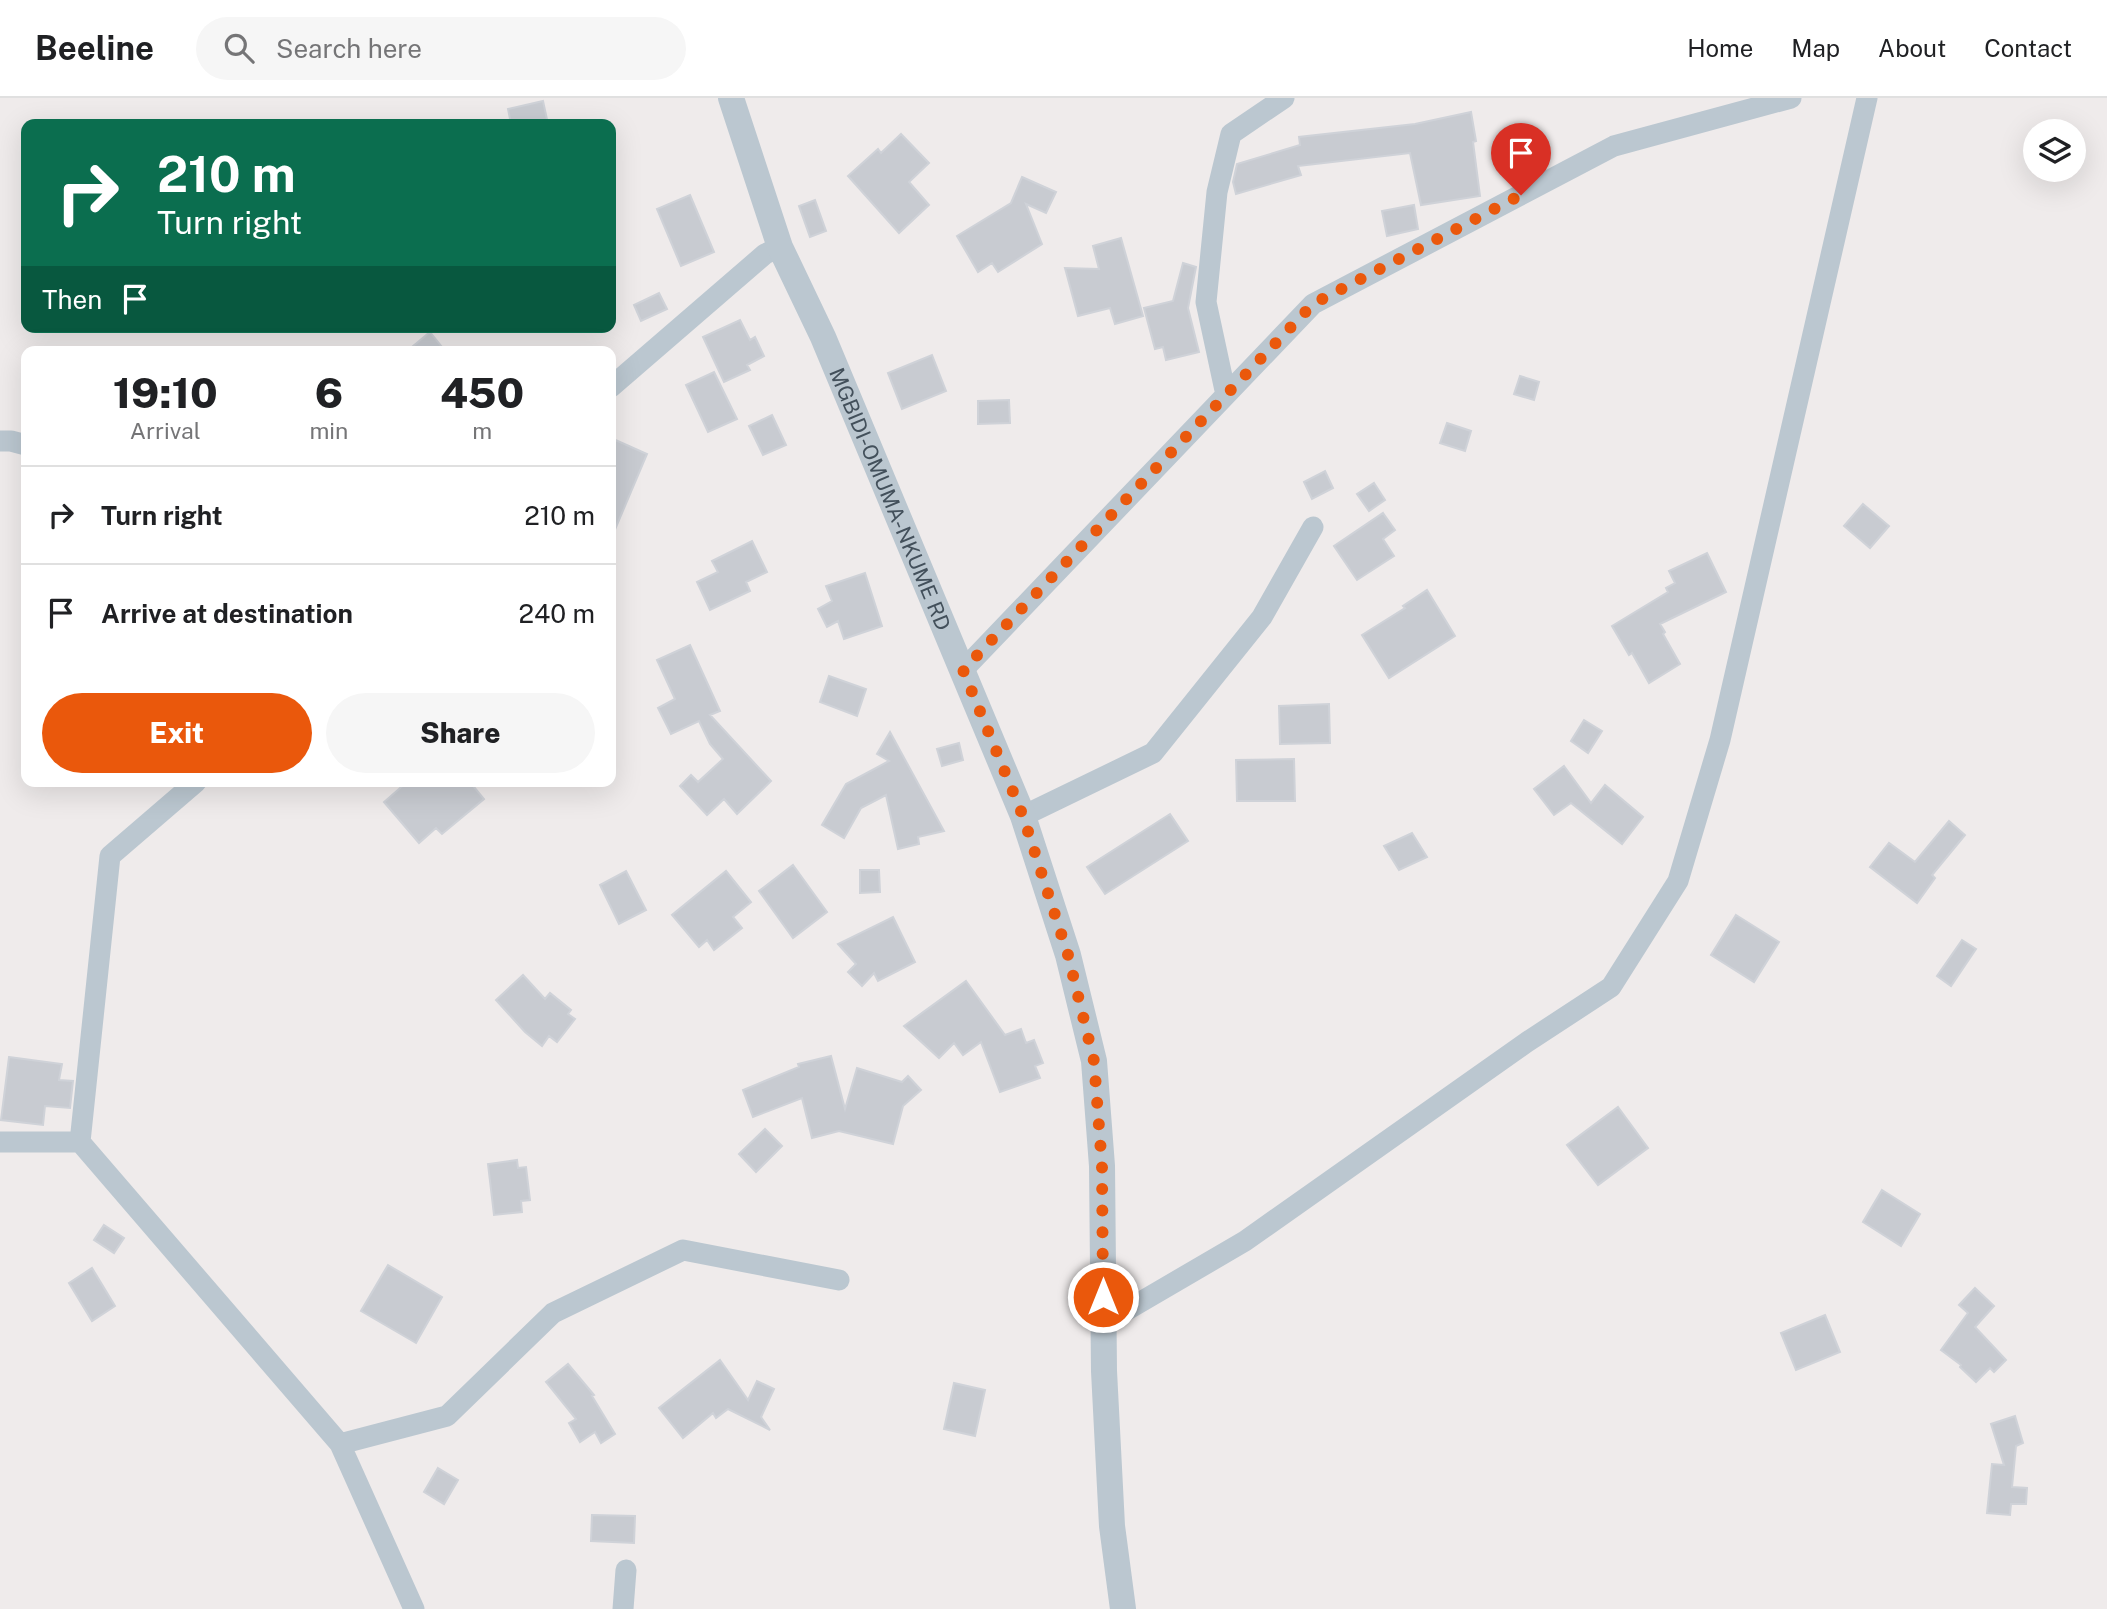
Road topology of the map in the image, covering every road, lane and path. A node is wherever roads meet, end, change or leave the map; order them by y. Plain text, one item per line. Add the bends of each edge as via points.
1 (731, 98) edge
2 (1284, 98) edge
3 (1791, 98) edge
4 (1867, 98) edge
5 (780, 247) junction
6 (616, 383) edge
7 (1226, 395) junction
8 (0, 441) edge
9 (21, 443) edge
10 (1313, 527) dead end
11 (963, 670) junction
12 (190, 787) edge
13 (1023, 816) junction
14 (0, 1142) edge
15 (80, 1142) junction
16 (839, 1280) dead end
17 (1103, 1324) junction
18 (340, 1444) junction
19 (626, 1570) dead end
20 (414, 1609) edge
21 (624, 1609) edge
22 (1124, 1609) edge

1 - 5 street, MGBIDI-OMUMA-NKUME RD
2 - 7 street via 1231,134 1217,192 1206,302
3 - 7 street via 1614,146 1313,304
4 - 17 street via 1720,740 1678,880 1611,987 1245,1241
5 - 6 street via 765,254
5 - 11 street, MGBIDI-OMUMA-NKUME RD via 823,337
7 - 11 street
8 - 9 street
10 - 13 street via 1262,617 1153,753
11 - 13 street, MGBIDI-OMUMA-NKUME RD
12 - 15 street via 110,856
13 - 17 street, MGBIDI-OMUMA-NKUME RD via 1068,955 1094,1061 1102,1166
14 - 15 street
15 - 18 street
16 - 18 street via 683,1250 553,1312 447,1416
17 - 22 street, MGBIDI-OMUMA-NKUME RD via 1112,1526
18 - 20 street
19 - 21 street

